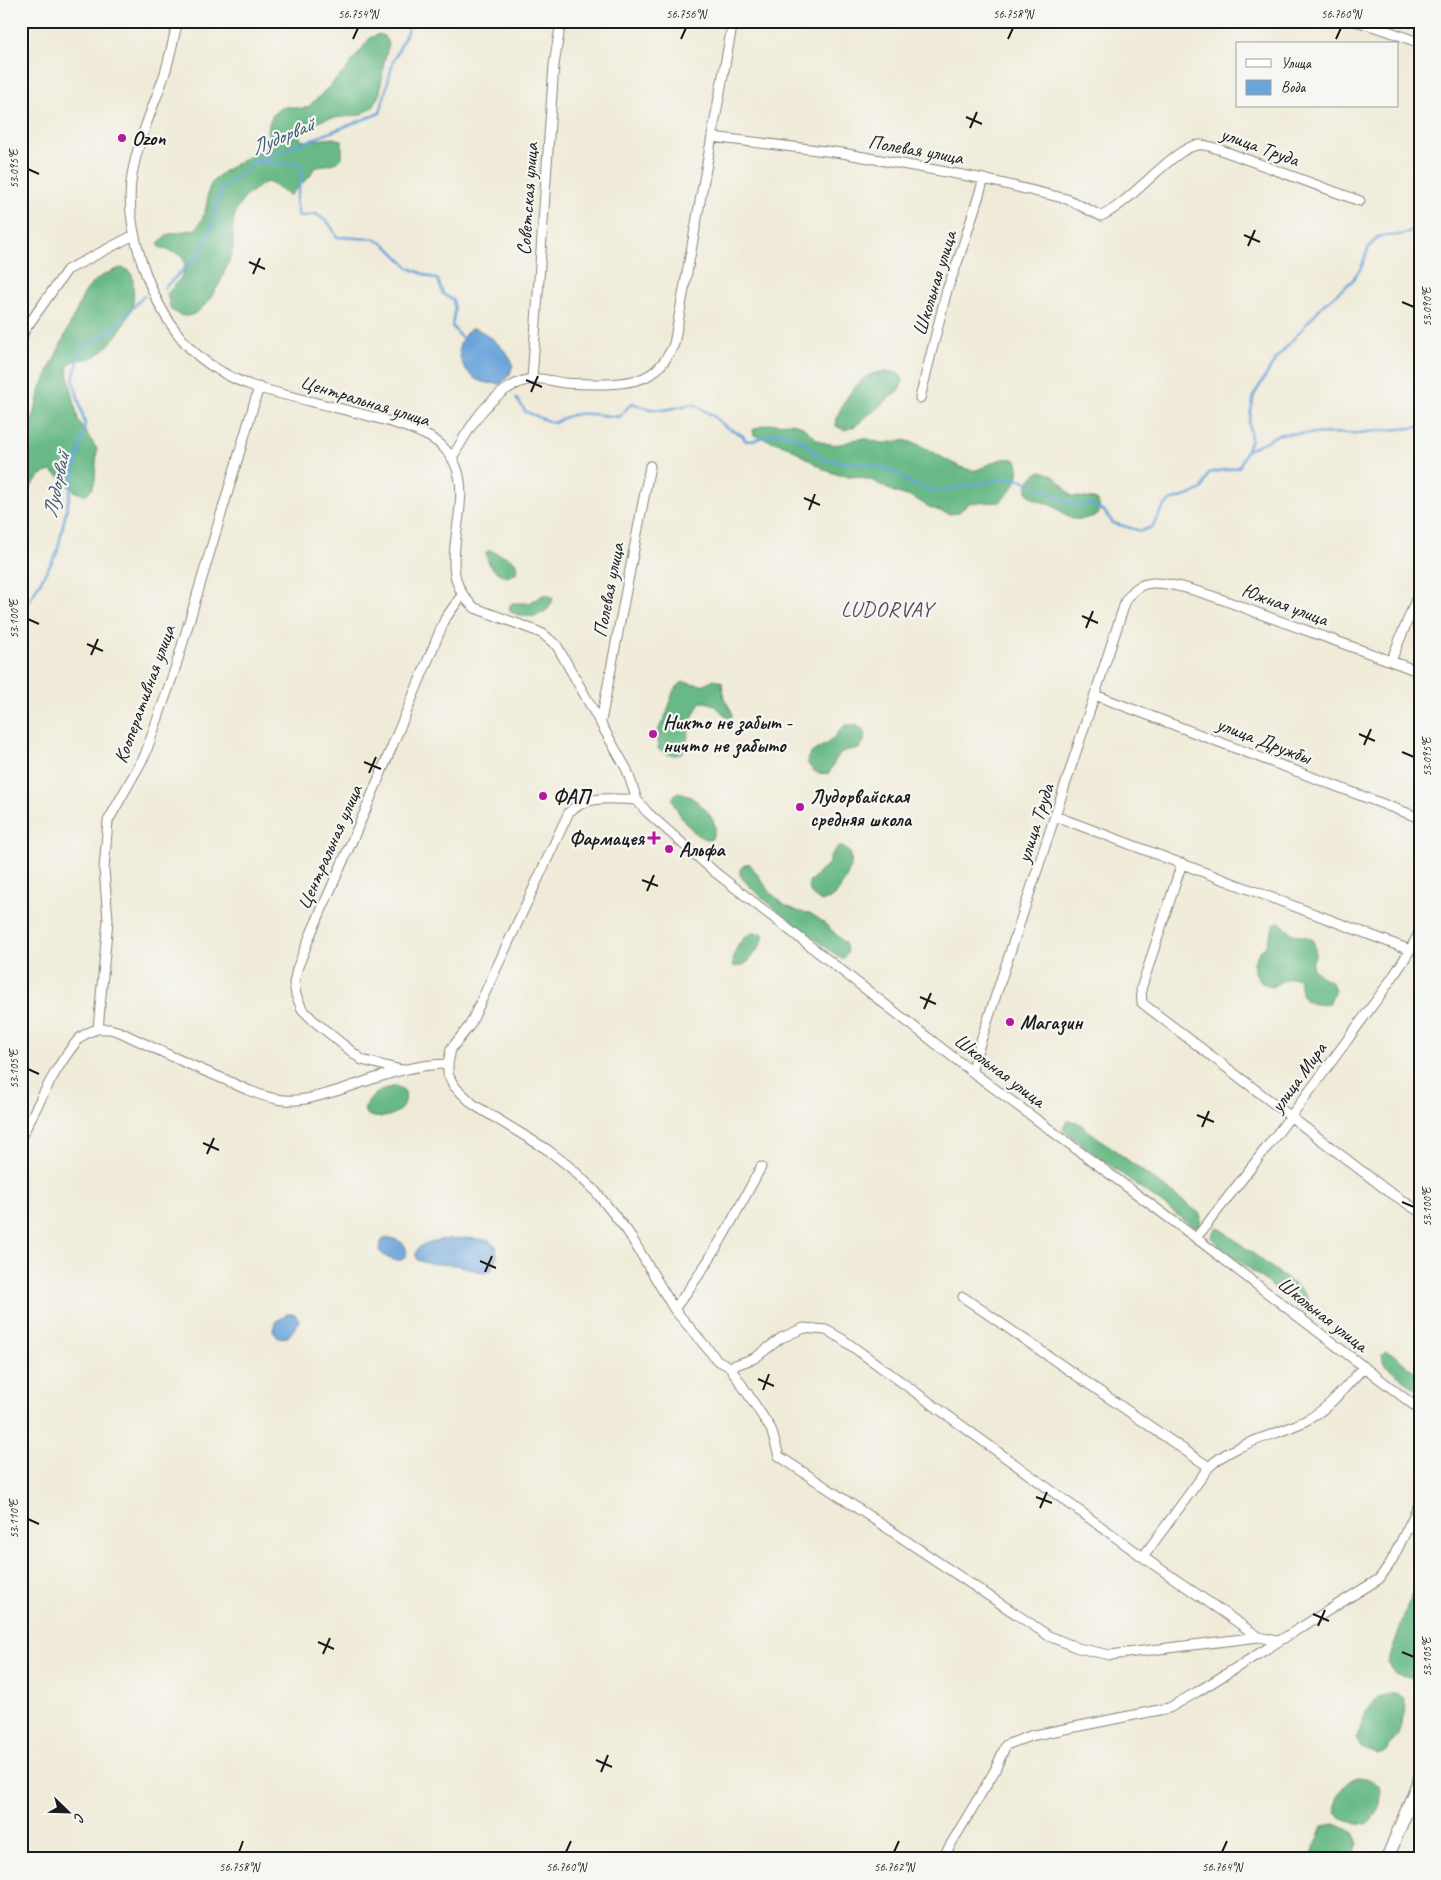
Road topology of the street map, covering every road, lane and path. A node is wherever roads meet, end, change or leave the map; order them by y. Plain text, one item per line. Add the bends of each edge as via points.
1 (178, 21) edge
2 (561, 21) edge
3 (733, 21) edge
4 (1355, 21) edge
5 (1420, 42) edge
6 (712, 136) junction
7 (984, 179) junction
8 (1360, 201) dead end
9 (1108, 213) joint
10 (134, 234) junction
11 (21, 343) edge
12 (532, 379) junction
13 (259, 387) junction
14 (920, 398) dead end
15 (452, 458) junction
16 (650, 466) dead end
17 (1135, 588) joint
18 (1420, 590) edge
19 (462, 595) junction
20 (1391, 661) junction
21 (1420, 672) edge
22 (1095, 695) junction
23 (601, 721) junction
24 (637, 800) junction
25 (1055, 816) junction
26 (1420, 818) edge
27 (1182, 863) junction
28 (1420, 931) edge
29 (1410, 950) junction
30 (98, 1029) junction
31 (448, 1064) junction
32 (401, 1070) junction
33 (971, 1071) junction
34 (1291, 1118) junction
35 (21, 1137) edge
36 (761, 1166) dead end
37 (1419, 1211) edge
38 (1196, 1238) junction
39 (963, 1298) dead end
40 (674, 1309) junction
41 (730, 1367) junction
42 (1364, 1367) junction
43 (1420, 1410) edge
44 (1209, 1467) junction
45 (1420, 1503) edge
46 (1143, 1556) junction
47 (1259, 1637) junction
48 (1277, 1641) junction
49 (1420, 1778) edge
50 (942, 1859) edge
51 (1387, 1859) edge

1 - 10 street, Центральная улица via 165,73 136,152 131,176
2 - 12 street, Советская улица via 554,65
3 - 6 street
4 - 5 street
6 - 7 street, Полевая улица via 842,153
6 - 12 street via 674,344 669,354 654,372 629,383 574,384
7 - 9 street, Полевая улица via 1067,199 1100,216
7 - 14 street, Школьная улица via 947,290
8 - 9 street, улица Труда via 1200,145 1184,150
10 - 11 street via 67,270 24,331
10 - 13 street, Центральная улица via 157,300 177,332 195,353 224,373
12 - 15 street via 517,384 485,407
13 - 15 street, Центральная улица via 418,432 440,444
13 - 30 street, Кооперативная улица via 175,669 145,755 108,822 104,869 108,920
15 - 19 street, Центральная улица via 462,484 454,570
16 - 23 street, Полевая улица
17 - 20 street, Южная улица via 1141,584 1171,584
17 - 22 street, улица Труда via 1126,600
18 - 20 street
19 - 23 street via 475,608 534,630 550,640 562,653
19 - 32 street, Центральная улица via 445,619 310,936 294,982 302,1009 314,1021 362,1060
20 - 21 street, Южная улица
22 - 25 street, улица Труда
22 - 26 street, улица Дружбы
23 - 24 street, Школьная улица via 627,770
24 - 31 street via 584,801 569,812 470,1025 451,1049
24 - 33 street, Школьная улица via 716,873
25 - 27 street
25 - 33 street, улица Труда
27 - 29 street
27 - 34 street via 1140,989 1142,1003
28 - 29 street, улица Мира
29 - 34 street, улица Мира
30 - 32 street via 120,1032 256,1094 278,1100 322,1095
30 - 35 street via 79,1038
31 - 32 street via 428,1064
31 - 40 street via 448,1074 462,1095 548,1150 596,1192 628,1232
33 - 38 street, Школьная улица
34 - 37 street
34 - 38 street, улица Мира
36 - 40 street via 718,1247
38 - 42 street, Школьная улица
39 - 44 street
40 - 41 street via 716,1360
41 - 46 street via 755,1358 781,1338 804,1328 826,1330
41 - 47 street via 771,1429 779,1456 1049,1636 1078,1648 1110,1655
42 - 43 street, Школьная улица
42 - 44 street via 1326,1407 1306,1420 1234,1450
44 - 46 street
45 - 48 street via 1392,1562 1379,1579
46 - 47 street
47 - 48 street
48 - 50 street via 1168,1708 1030,1736 1006,1745 994,1772
49 - 51 main road

